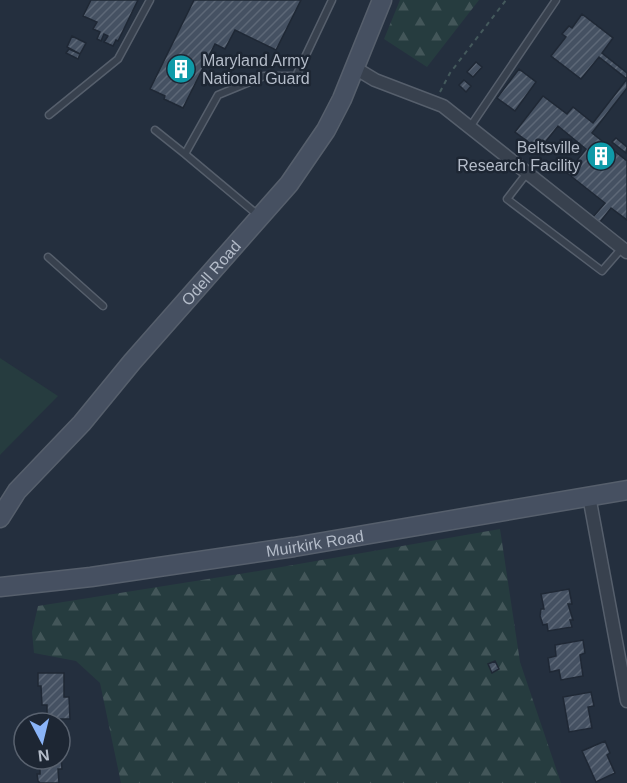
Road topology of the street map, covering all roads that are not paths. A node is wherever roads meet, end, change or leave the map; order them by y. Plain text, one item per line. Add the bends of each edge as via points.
1 (150, 0) edge
2 (332, 0) edge
3 (382, 0) edge
4 (556, 0) edge
5 (355, 68) junction
6 (49, 115) dead end
7 (470, 127) junction
8 (155, 130) dead end
9 (185, 154) junction
10 (527, 173) junction
11 (259, 217) junction
12 (625, 250) edge
13 (48, 257) dead end
14 (103, 306) dead end
15 (627, 490) edge
16 (589, 496) junction
17 (0, 518) edge
18 (0, 587) edge
19 (627, 701) edge

1 - 6 lane via 118,59
2 - 9 lane via 296,76 264,76 218,95
3 - 5 street, Odell Road
4 - 7 lane
5 - 7 street via 437,104
5 - 11 street, Odell Road via 327,130 289,184
7 - 10 street
8 - 9 lane
9 - 11 lane
10 - 12 street
10 - 12 lane via 507,199 602,271
11 - 17 street, Odell Road via 82,423 18,491
13 - 14 lane
15 - 16 street, Muirkirk Road
16 - 18 street, Muirkirk Road via 294,547
16 - 19 street

